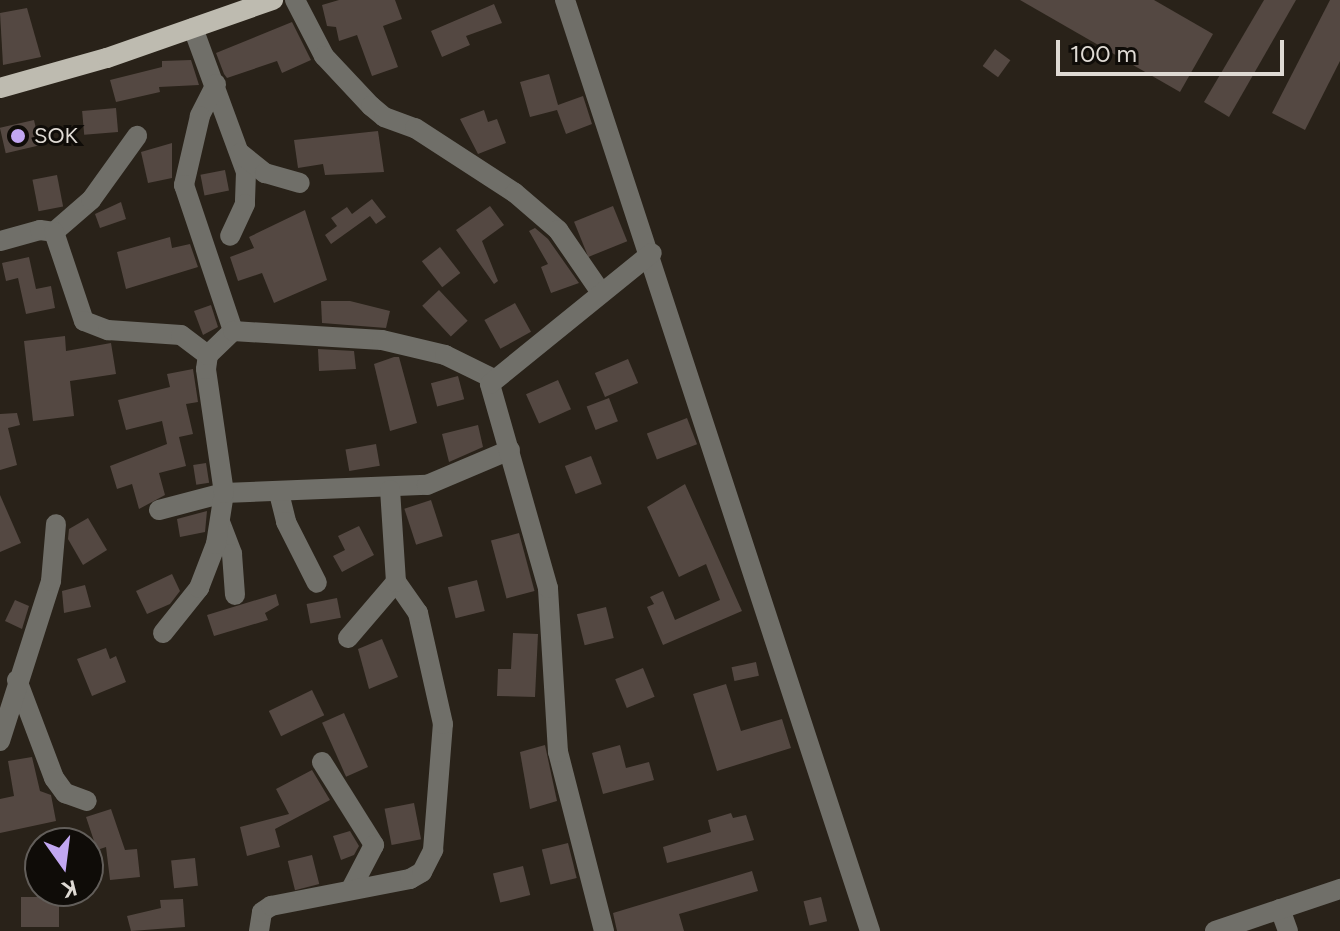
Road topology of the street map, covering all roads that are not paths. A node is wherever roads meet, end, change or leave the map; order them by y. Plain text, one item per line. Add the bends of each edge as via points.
1 (295, 0) edge
2 (565, 0) edge
3 (266, 1) edge
4 (193, 28) junction
5 (216, 84) junction
6 (0, 88) edge
7 (137, 136) dead end
8 (240, 153) junction
9 (300, 183) dead end
10 (54, 232) junction
11 (230, 236) dead end
12 (0, 241) edge
13 (652, 253) junction
14 (600, 291) junction
15 (233, 331) junction
16 (208, 355) junction
17 (492, 378) junction
18 (510, 450) junction
19 (390, 490) junction
20 (224, 493) junction
21 (279, 493) junction
22 (159, 510) dead end
23 (220, 522) junction
24 (56, 524) dead end
25 (396, 582) junction
26 (317, 583) dead end
27 (235, 595) dead end
28 (163, 633) dead end
29 (348, 638) dead end
30 (17, 680) junction
31 (0, 741) edge
32 (322, 762) dead end
33 (87, 801) dead end
34 (351, 889) junction
35 (1340, 889) edge
36 (1280, 909) junction
37 (259, 931) edge
38 (604, 931) edge
39 (870, 931) edge
40 (1215, 931) edge
41 (1288, 931) edge

1 - 14 street via 324,56 371,106 515,193 558,230
2 - 13 street
3 - 4 main road
4 - 5 street
4 - 6 main road
5 - 8 street
5 - 15 street via 200,116 184,185
7 - 10 street via 91,200
8 - 9 street via 265,173
8 - 11 street via 247,187
10 - 12 street via 40,230
10 - 16 street via 84,321 108,330 181,335
13 - 14 street
13 - 39 street
14 - 17 street
15 - 16 street
15 - 17 street via 382,340 445,355
16 - 20 street
17 - 18 street
18 - 19 street via 427,485
18 - 38 street via 548,588 558,752
19 - 21 street via 333,487
19 - 25 street
20 - 21 street
20 - 22 street
20 - 23 street
21 - 26 street via 286,522
23 - 27 street via 232,554
23 - 28 street via 199,588
24 - 30 street via 51,581
25 - 29 street
25 - 34 street via 418,613 443,724 433,850 422,872 410,879
30 - 31 street
30 - 33 street via 54,778 65,793
32 - 34 street via 374,845
34 - 37 street via 271,906 262,912
35 - 36 street
36 - 40 street
36 - 41 street

